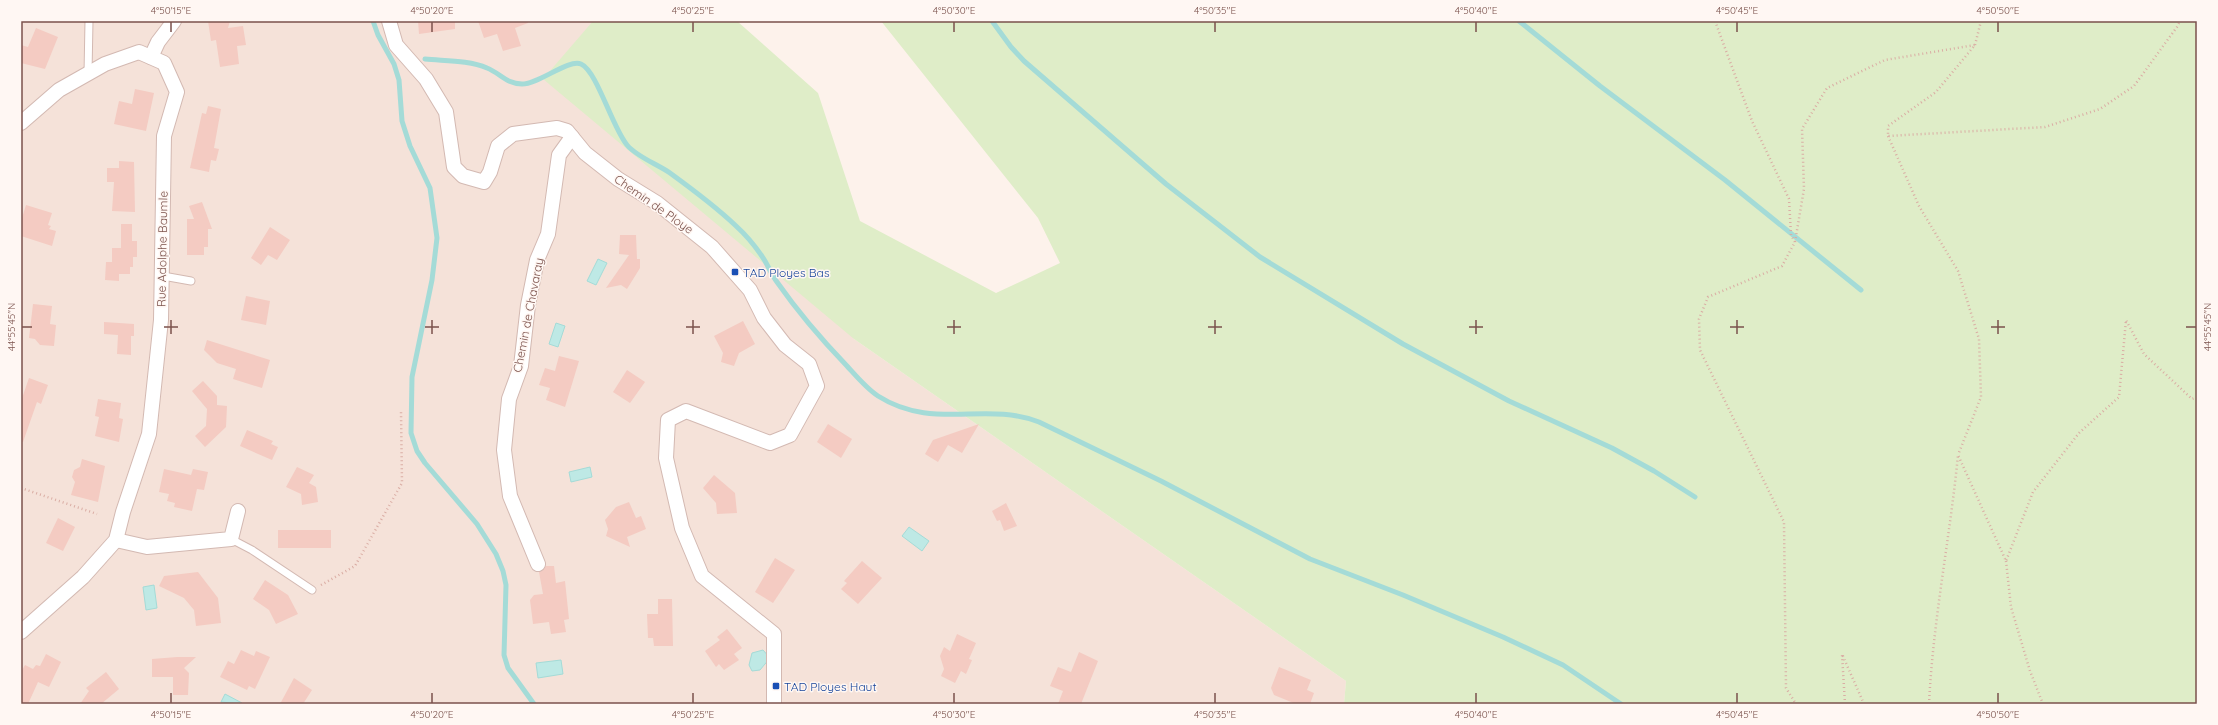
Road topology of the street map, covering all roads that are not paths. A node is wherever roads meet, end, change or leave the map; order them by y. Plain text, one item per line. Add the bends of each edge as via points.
1 (89, 21) edge
2 (174, 21) edge
3 (388, 21) edge
4 (151, 57) junction
5 (88, 74) junction
6 (21, 122) edge
7 (572, 137) junction
8 (163, 276) junction
9 (191, 281) dead end
10 (238, 511) dead end
11 (231, 539) junction
12 (116, 540) junction
13 (538, 564) dead end
14 (312, 590) road end
15 (21, 632) edge
16 (774, 704) edge

1 - 5 lane
2 - 4 street via 158,42
3 - 7 street, Chemin de Ploye via 396,45 426,80 446,112 454,167 463,176 484,182 498,146 513,134 557,128 567,131
4 - 5 street, Rue Adolphe Baumle via 139,52 105,64
4 - 8 street, Rue Adolphe Baumle via 164,62 177,92 164,136
5 - 6 street, Rue Adolphe Baumle via 59,90
7 - 13 street, Chemin de Chavaray via 559,155 548,234 537,260 520,366 509,399 504,450 510,496
7 - 16 street, Chemin de Ploye via 585,152 618,179 657,202 712,247 750,290 764,318 785,345 808,364 817,386 790,435 770,443 686,411 668,420 666,458 682,528 702,576 774,634
8 - 9 lane
8 - 12 street, Rue Adolphe Baumle via 149,434
10 - 11 street
11 - 12 street via 147,547
11 - 14 lane
12 - 15 street, Rue Adolphe Baumle via 83,577

